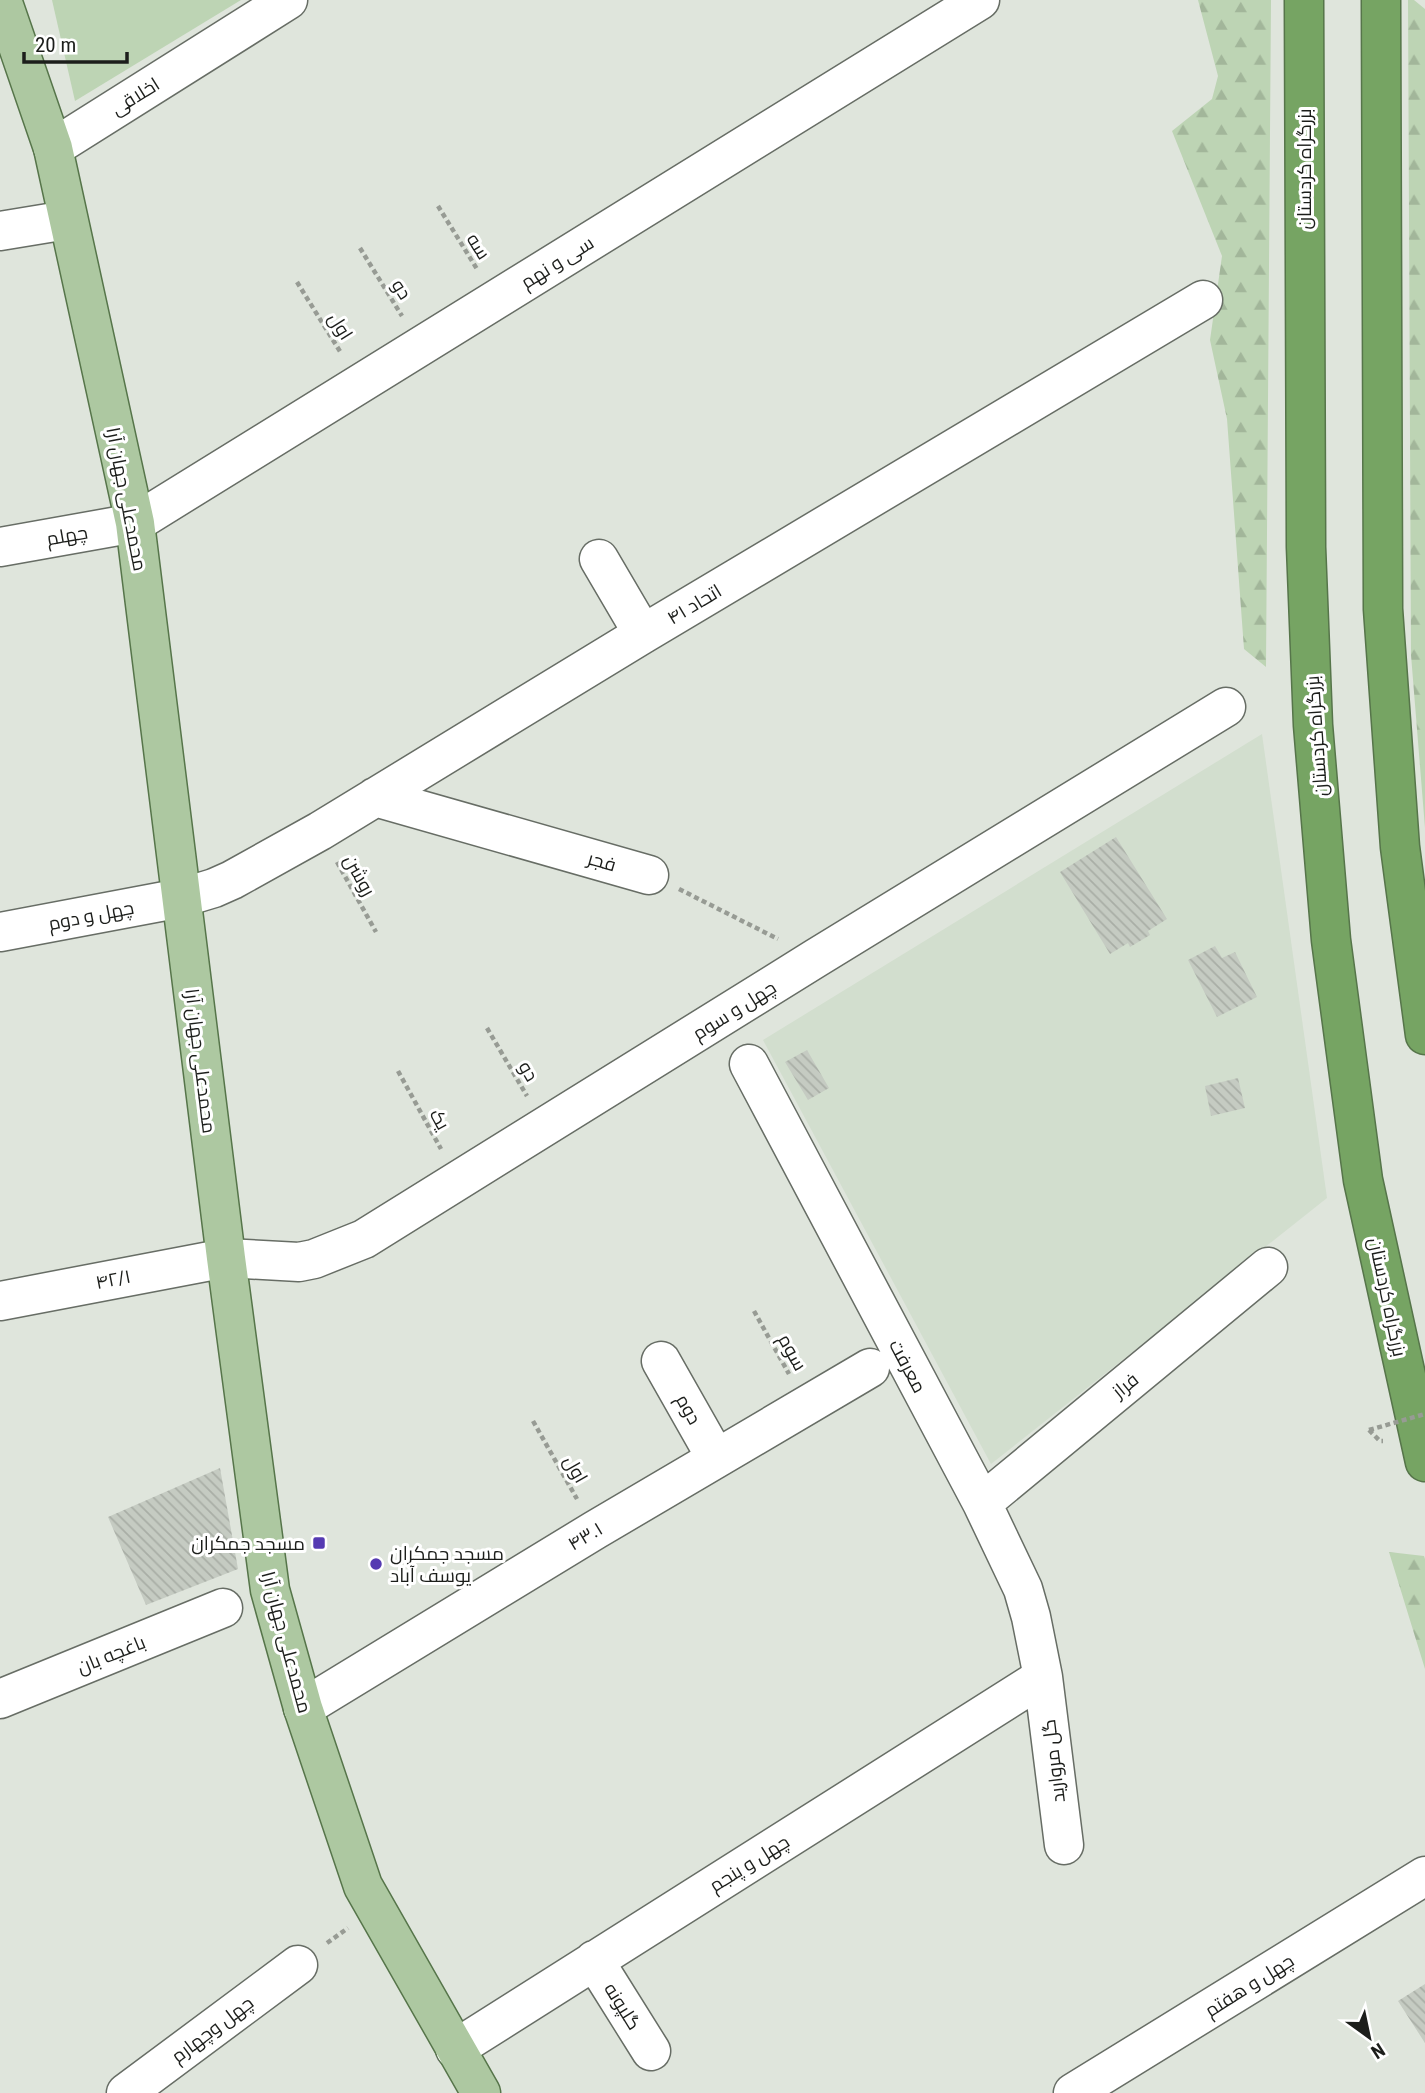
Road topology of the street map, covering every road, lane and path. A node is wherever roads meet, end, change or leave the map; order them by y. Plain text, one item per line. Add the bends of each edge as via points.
1 (2, 0) edge
2 (288, 0) edge
3 (980, 0) edge
4 (1304, 0) edge
5 (1381, 0) edge
6 (53, 148) junction
7 (438, 206) dead end
8 (68, 220) junction
9 (0, 231) edge
10 (360, 248) dead end
11 (297, 282) dead end
12 (496, 300) junction
13 (1203, 300) dead end
14 (421, 346) junction
15 (360, 384) junction
16 (135, 523) junction
17 (0, 547) edge
18 (599, 559) dead end
19 (643, 634) junction
20 (1226, 707) dead end
21 (376, 797) junction
22 (320, 831) junction
23 (649, 875) joint
24 (181, 898) junction
25 (0, 932) edge
26 (376, 932) dead end
27 (816, 958) junction
28 (487, 1028) dead end
29 (1425, 1035) edge
30 (749, 1064) dead end
31 (398, 1071) dead end
32 (545, 1127) junction
33 (458, 1181) junction
34 (226, 1258) junction
35 (1268, 1267) dead end
36 (0, 1301) edge
37 (754, 1311) dead end
38 (661, 1360) dead end
39 (870, 1368) dead end
40 (806, 1406) junction
41 (1425, 1414) edge
42 (533, 1421) dead end
43 (1380, 1441) dead end
44 (716, 1458) junction
45 (1425, 1462) edge
46 (982, 1503) junction
47 (595, 1530) junction
48 (223, 1608) dead end
49 (1044, 1677) junction
50 (0, 1699) edge
51 (303, 1708) junction
52 (1063, 1845) dead end
53 (1425, 1876) edge
54 (374, 1908) junction
55 (594, 1961) junction
56 (298, 1965) joint
57 (455, 2049) junction
58 (651, 2051) dead end
59 (126, 2093) edge
60 (481, 2093) edge
61 (1073, 2093) edge

1 - 6 main road, محمدعلی جهان آرا
2 - 6 street, اخلاقی
3 - 12 street, سی و نهم
4 - 45 highway, بزرگراه کردستان via 1306,547 1313,725 1331,940 1363,1180
5 - 29 highway via 1383,610 1400,847
6 - 8 main road, محمدعلی جهان آرا
7 - 12 path, سه
8 - 9 street
8 - 16 main road, محمدعلی جهان آرا
10 - 14 path, دو
11 - 15 path, اول
12 - 14 street, سی و نهم
13 - 19 street, اتحاد ۴۱
14 - 15 street, سی و نهم
15 - 16 street, سی و نهم
16 - 17 street, چهلم
16 - 24 main road, محمدعلی جهان آرا
18 - 19 street
19 - 21 street, اتحاد ۴۱
20 - 27 street, چهل و سوم
21 - 22 street, اتحاد ۴۱
21 - 23 street, فجر
22 - 24 street, اتحاد ۴۱ via 232,880
22 - 26 path, روشن
23 - 27 path
24 - 25 street, چهل و دوم
24 - 34 main road, محمدعلی جهان آرا
27 - 32 street, چهل و سوم
28 - 32 path, دو
30 - 46 street, معرفت
31 - 33 path, یک
32 - 33 street, چهل و سوم
33 - 34 street, چهل و سوم via 364,1239 314,1259
34 - 36 street, ۴۲/۱
34 - 51 main road, محمدعلی جهان آرا via 270,1590
35 - 46 street, فراز
37 - 40 path, سوم
38 - 44 street, دوم
39 - 40 street, ۴۳.۱
40 - 44 street, ۴۳.۱
41 - 43 path, bridge via 1369,1430
42 - 47 path, اول
44 - 47 street, ۴۳.۱
46 - 49 street, معرفت via 1023,1588
47 - 51 street, ۴۳.۱
48 - 50 street, باغچه بان
49 - 52 street, گل مروارید
49 - 55 street, چهل و پنجم
51 - 54 main road, محمدعلی جهان آرا via 354,1863
53 - 61 street, چهل و هفتم
54 - 56 path
54 - 57 main road, محمدعلی جهان آرا
55 - 57 street, چهل و پنجم
55 - 58 street, گلپونه
56 - 59 street, چهل وچهارم
57 - 60 main road, محمدعلی جهان آرا

